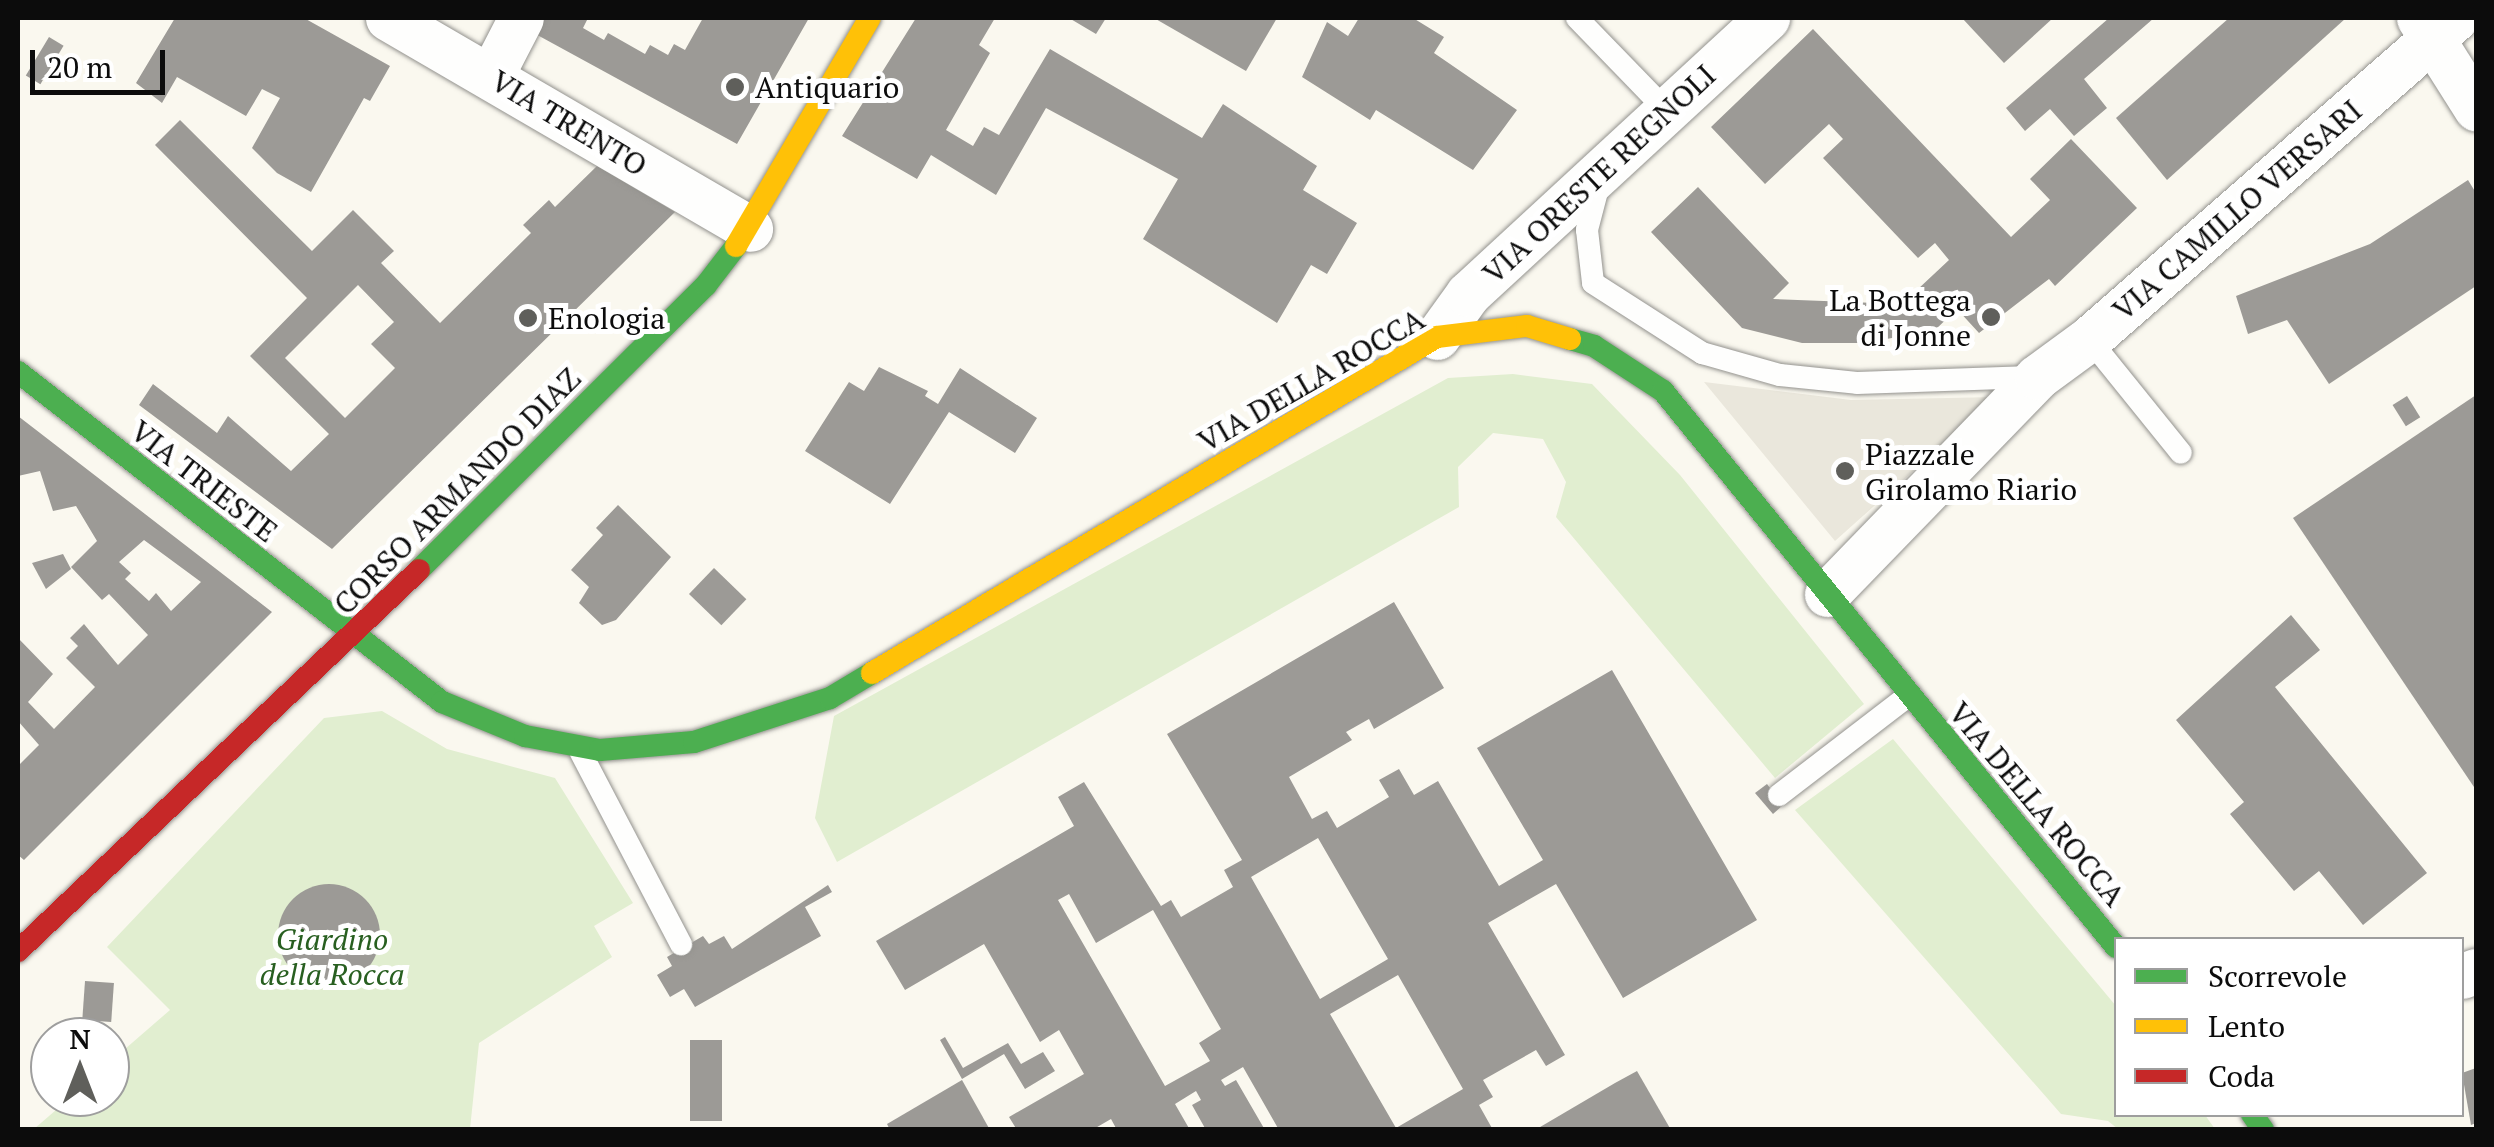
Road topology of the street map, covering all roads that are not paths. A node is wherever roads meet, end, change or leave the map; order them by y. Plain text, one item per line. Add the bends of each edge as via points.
1 (388, 18) edge
2 (521, 18) edge
3 (870, 18) edge
4 (1577, 18) edge
5 (1767, 18) edge
6 (2436, 25) edge
7 (491, 76) junction
8 (2476, 108) edge
9 (1668, 112) junction
10 (1601, 176) junction
11 (750, 229) junction
12 (1437, 337) junction
13 (2089, 339) junction
14 (18, 372) edge
15 (2037, 377) junction
16 (2181, 453) dead end
17 (1828, 594) junction
18 (354, 636) junction
19 (1908, 696) junction
20 (577, 746) junction
21 (1779, 796) dead end
22 (681, 944) dead end
23 (2114, 945) edge
24 (18, 951) edge

1 - 7 street, VIA TRENTO
2 - 7 street
3 - 11 main road, CORSO ARMANDO DIAZ
4 - 9 lane
5 - 9 street, VIA ORESTE REGNOLI
6 - 8 street
6 - 13 street, VIA CAMILLO VERSARI
7 - 11 street, VIA TRENTO
9 - 10 street, VIA ORESTE REGNOLI
10 - 12 street, VIA ORESTE REGNOLI via 1468,294
10 - 15 lane via 1587,230 1593,283 1702,352 1780,375 1857,383
11 - 18 main road, CORSO ARMANDO DIAZ via 706,285
12 - 17 main road, VIA DELLA ROCCA via 1527,326 1594,346 1663,391
12 - 20 main road, VIA DELLA ROCCA via 830,698 694,742
13 - 15 street, VIA CAMILLO VERSARI
13 - 16 lane
14 - 18 main road, VIA TRIESTE
15 - 17 street
17 - 19 main road, VIA DELLA ROCCA
18 - 20 main road, VIA DELLA ROCCA via 442,702 525,736
18 - 24 main road, CORSO ARMANDO DIAZ
19 - 21 lane
19 - 23 main road, VIA DELLA ROCCA
20 - 22 lane

